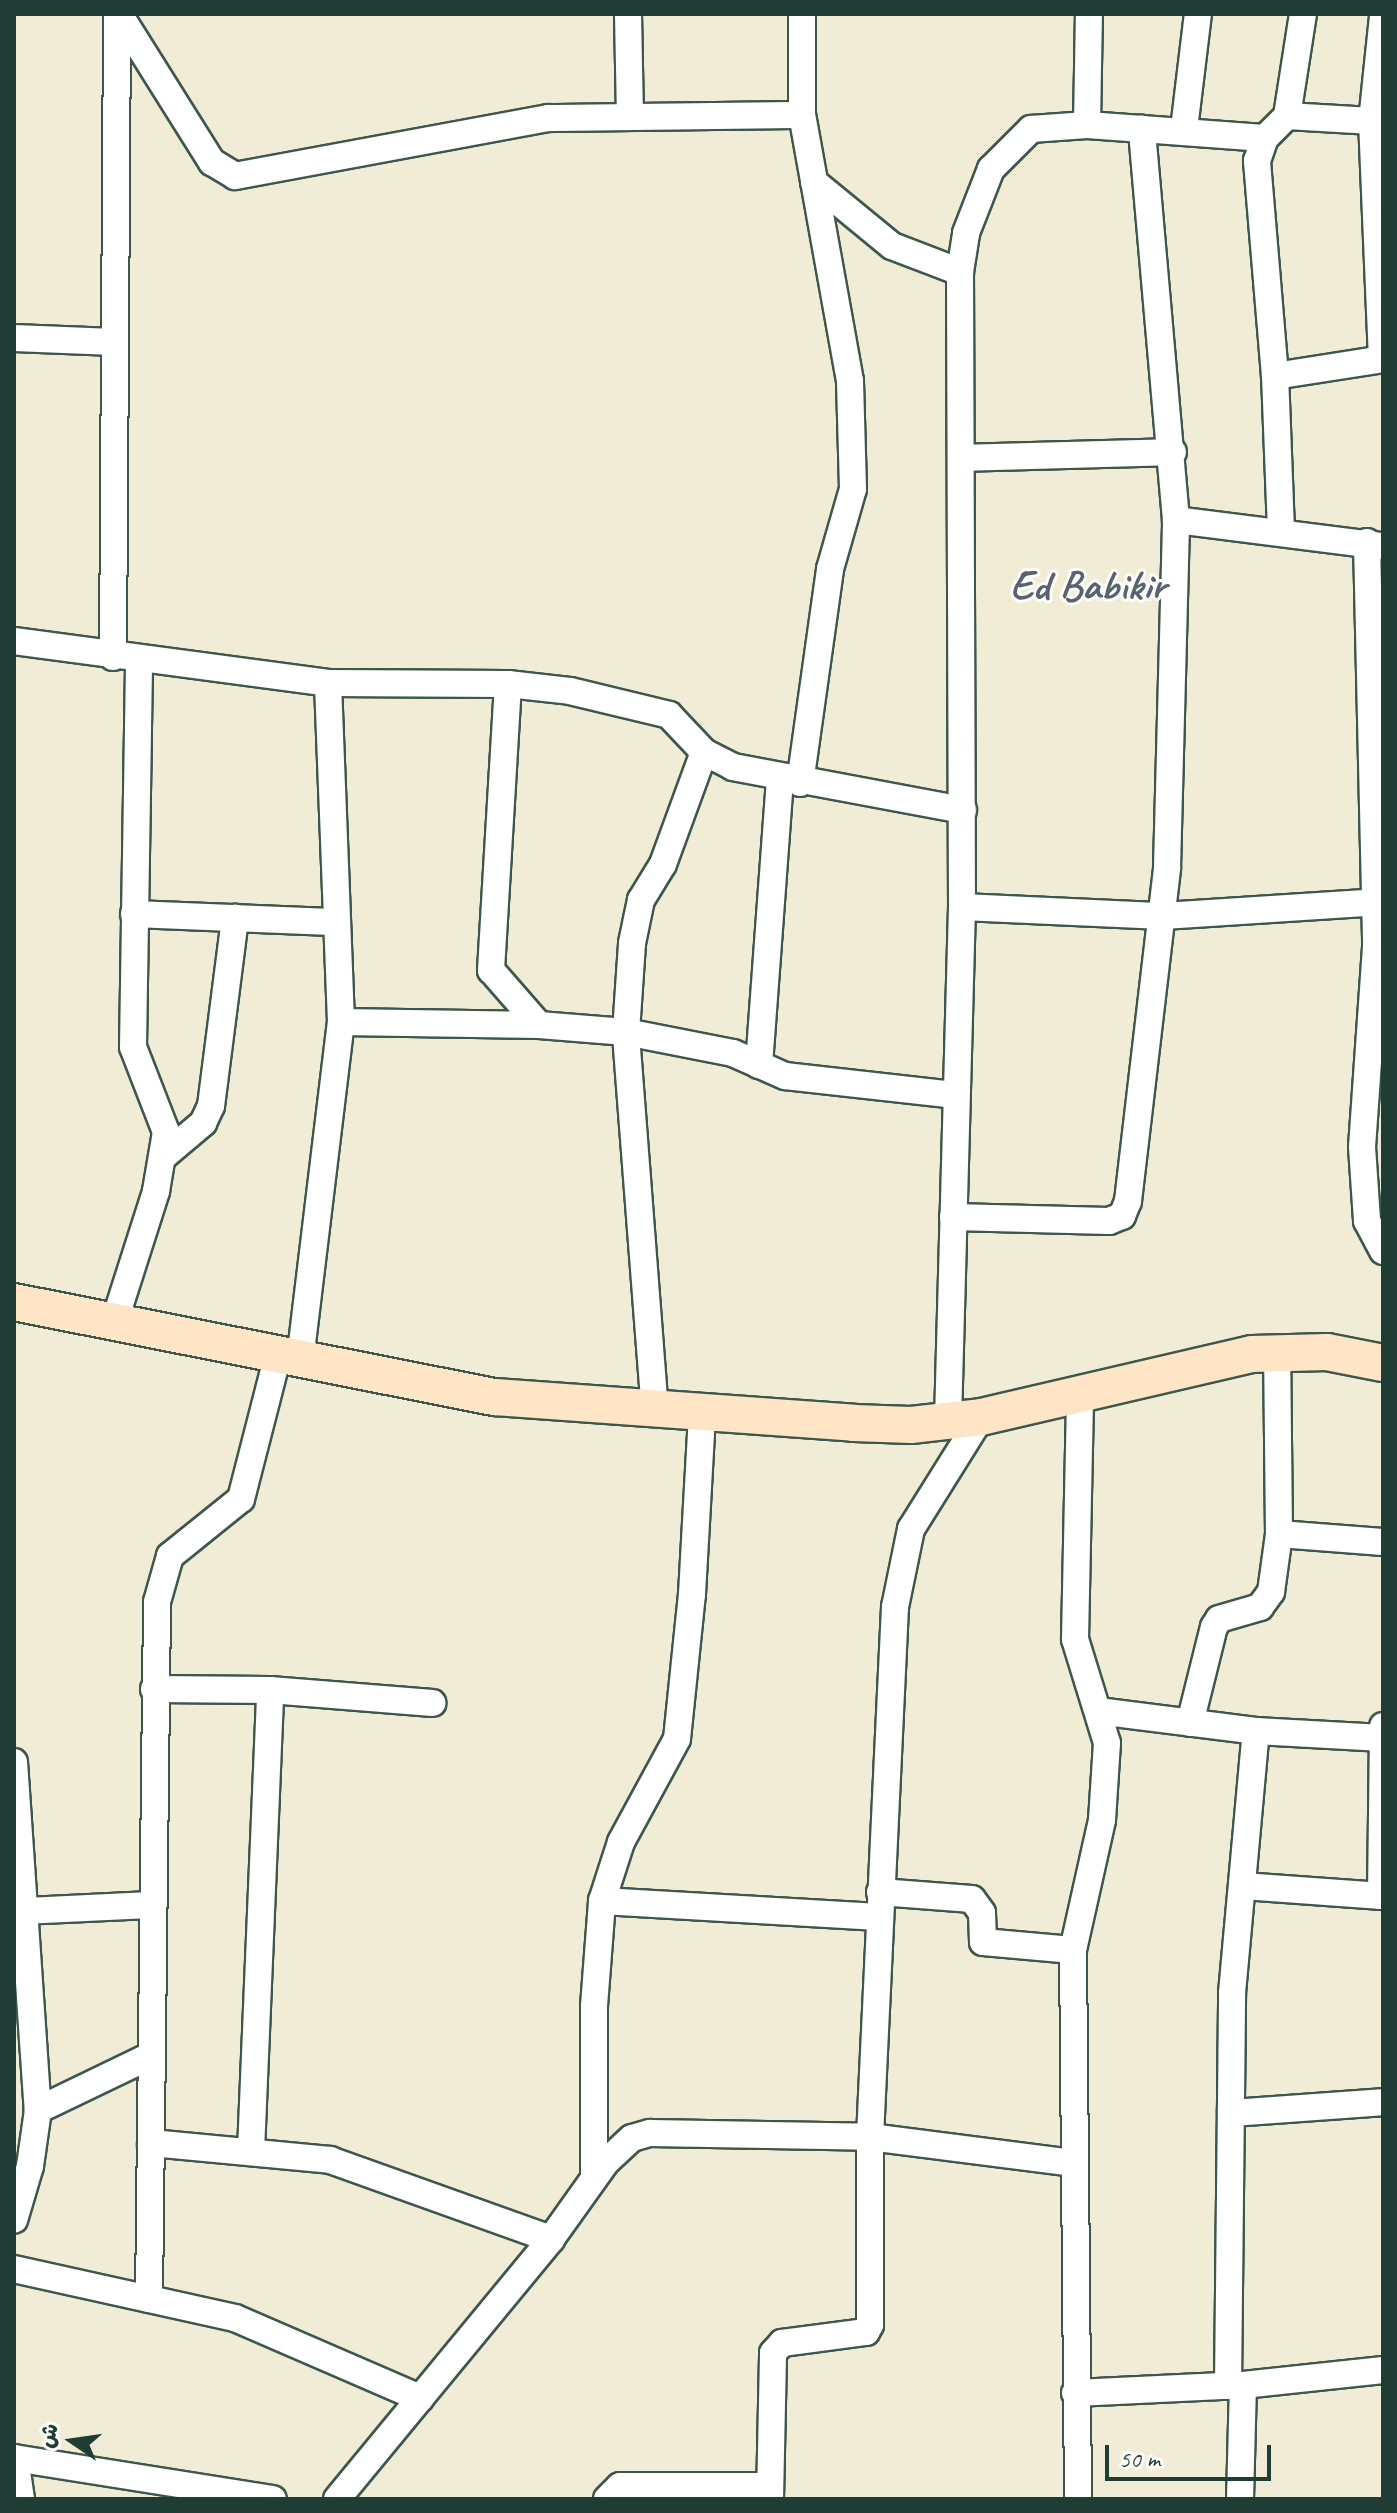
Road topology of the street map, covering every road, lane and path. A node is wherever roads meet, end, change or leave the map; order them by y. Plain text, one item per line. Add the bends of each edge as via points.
1 (118, 14) edge
2 (628, 14) edge
3 (802, 14) edge
4 (1089, 14) edge
5 (1198, 14) edge
6 (1303, 14) edge
7 (1383, 17) edge
8 (802, 115) junction
9 (630, 116) junction
10 (1287, 116) junction
11 (1372, 121) junction
12 (1087, 125) junction
13 (1142, 128) junction
14 (1184, 129) junction
15 (1265, 138) junction
16 (814, 182) junction
17 (960, 272) junction
18 (14, 338) edge
19 (114, 342) junction
20 (1382, 359) edge
21 (1275, 376) junction
22 (1173, 452) junction
23 (962, 458) junction
24 (1176, 520) junction
25 (1281, 531) junction
26 (1375, 544) edge
27 (14, 641) edge
28 (126, 658) junction
29 (328, 683) junction
30 (508, 684) junction
31 (704, 752) junction
32 (790, 781) junction
33 (963, 810) junction
34 (1377, 902) junction
35 (962, 907) junction
36 (134, 914) junction
37 (1163, 916) junction
38 (235, 918) junction
39 (337, 922) junction
40 (1380, 947) edge
41 (341, 1022) junction
42 (539, 1025) junction
43 (626, 1032) junction
44 (759, 1065) junction
45 (954, 1095) junction
46 (165, 1155) junction
47 (953, 1217) junction
48 (1379, 1239) edge
49 (14, 1302) edge
50 (114, 1323) junction
51 (1277, 1352) junction
52 (289, 1357) junction
53 (1383, 1363) edge
54 (1080, 1395) junction
55 (655, 1412) junction
56 (702, 1416) junction
57 (964, 1419) junction
58 (1279, 1534) junction
59 (1383, 1542) edge
60 (154, 1689) junction
61 (270, 1690) junction
62 (432, 1703) dead end
63 (1098, 1711) junction
64 (1190, 1723) junction
65 (1256, 1731) junction
66 (1383, 1734) edge
67 (14, 1762) edge
68 (1242, 1886) junction
69 (1382, 1896) edge
70 (602, 1901) junction
71 (880, 1904) junction
72 (153, 1905) junction
73 (24, 1911) junction
74 (1073, 1950) junction
75 (150, 2056) junction
76 (1383, 2102) edge
77 (38, 2110) junction
78 (1231, 2113) junction
79 (870, 2137) junction
80 (151, 2143) junction
81 (251, 2151) junction
82 (1072, 2163) junction
83 (22, 2168) edge
84 (594, 2178) junction
85 (14, 2220) edge
86 (551, 2239) junction
87 (14, 2269) edge
88 (149, 2299) junction
89 (1383, 2370) edge
90 (1236, 2386) junction
91 (1075, 2393) junction
92 (420, 2398) junction
93 (14, 2458) edge
94 (770, 2492) edge
95 (21, 2499) edge
96 (273, 2499) edge
97 (337, 2499) edge
98 (607, 2499) edge
99 (1078, 2499) edge
100 (1240, 2499) edge

1 - 9 street via 212,162 235,176 548,118
1 - 19 street
2 - 9 street
3 - 8 street
4 - 12 street
5 - 14 street
6 - 10 street
7 - 11 street
8 - 9 street
8 - 16 street
10 - 11 street
10 - 15 street
11 - 20 street
12 - 13 street
12 - 17 street via 1031,129 1011,144 977,198
13 - 14 street
13 - 22 street
14 - 15 street
15 - 21 street via 1258,181
16 - 17 street via 892,246
16 - 32 street via 850,381 853,489 830,569
17 - 23 street
18 - 19 street
19 - 28 street
20 - 21 street
21 - 25 street
22 - 23 street
22 - 24 street
23 - 33 street
24 - 25 street
24 - 37 street
25 - 26 street
26 - 34 street
27 - 28 street
28 - 29 street
28 - 36 street
29 - 30 street
29 - 39 street
30 - 31 street via 634,703 669,715
30 - 42 street via 491,970
31 - 32 street via 718,762
31 - 43 street via 663,864 635,917
32 - 33 street
32 - 44 street
33 - 35 street
34 - 37 street
34 - 40 street
35 - 37 street
35 - 45 street
36 - 38 street
36 - 46 street via 133,1047 166,1125
37 - 47 street via 1122,1216 1109,1221
38 - 39 street
38 - 46 street via 211,1106 203,1123
39 - 41 street
40 - 48 street via 1362,1147
41 - 42 street
41 - 52 street
42 - 43 street
43 - 44 street via 733,1053
43 - 55 street
44 - 45 street via 794,1077
45 - 47 street
46 - 50 street
47 - 57 street
49 - 50 street
50 - 52 street
51 - 53 street via 1327,1352
51 - 54 street via 1220,1360
51 - 58 street
52 - 55 street via 495,1397
52 - 60 street via 241,1499 170,1556 160,1581
54 - 57 street
54 - 63 street via 1075,1639
55 - 56 street
56 - 57 street via 911,1425
56 - 70 street via 677,1739 621,1842
57 - 71 street via 902,1559
58 - 59 street
58 - 64 street via 1266,1604 1219,1619 1214,1627
60 - 61 street
60 - 72 street
61 - 62 street
61 - 81 street
63 - 64 street
63 - 74 street via 1107,1743 1102,1820
64 - 65 street
65 - 66 street
65 - 68 street
66 - 69 street
67 - 73 street
68 - 69 street
68 - 78 street via 1232,1993
70 - 71 street
70 - 84 street via 594,2006
71 - 74 street via 972,1899 982,1913 983,1942
71 - 79 street
72 - 73 street
72 - 75 street
73 - 77 street
74 - 82 street
75 - 77 street
75 - 80 street
76 - 78 street
77 - 83 street
78 - 90 street
79 - 82 street
79 - 84 street via 650,2133 616,2150
79 - 94 street via 870,2325 855,2335 782,2343 773,2353
80 - 81 street
80 - 88 street
81 - 86 street via 330,2160
82 - 91 street
83 - 85 street
84 - 86 street
86 - 92 street
87 - 88 street
88 - 92 street via 254,2325
89 - 90 street
90 - 91 street
90 - 100 street
91 - 99 street
92 - 97 street
93 - 95 street
93 - 96 street
94 - 98 street via 620,2486

